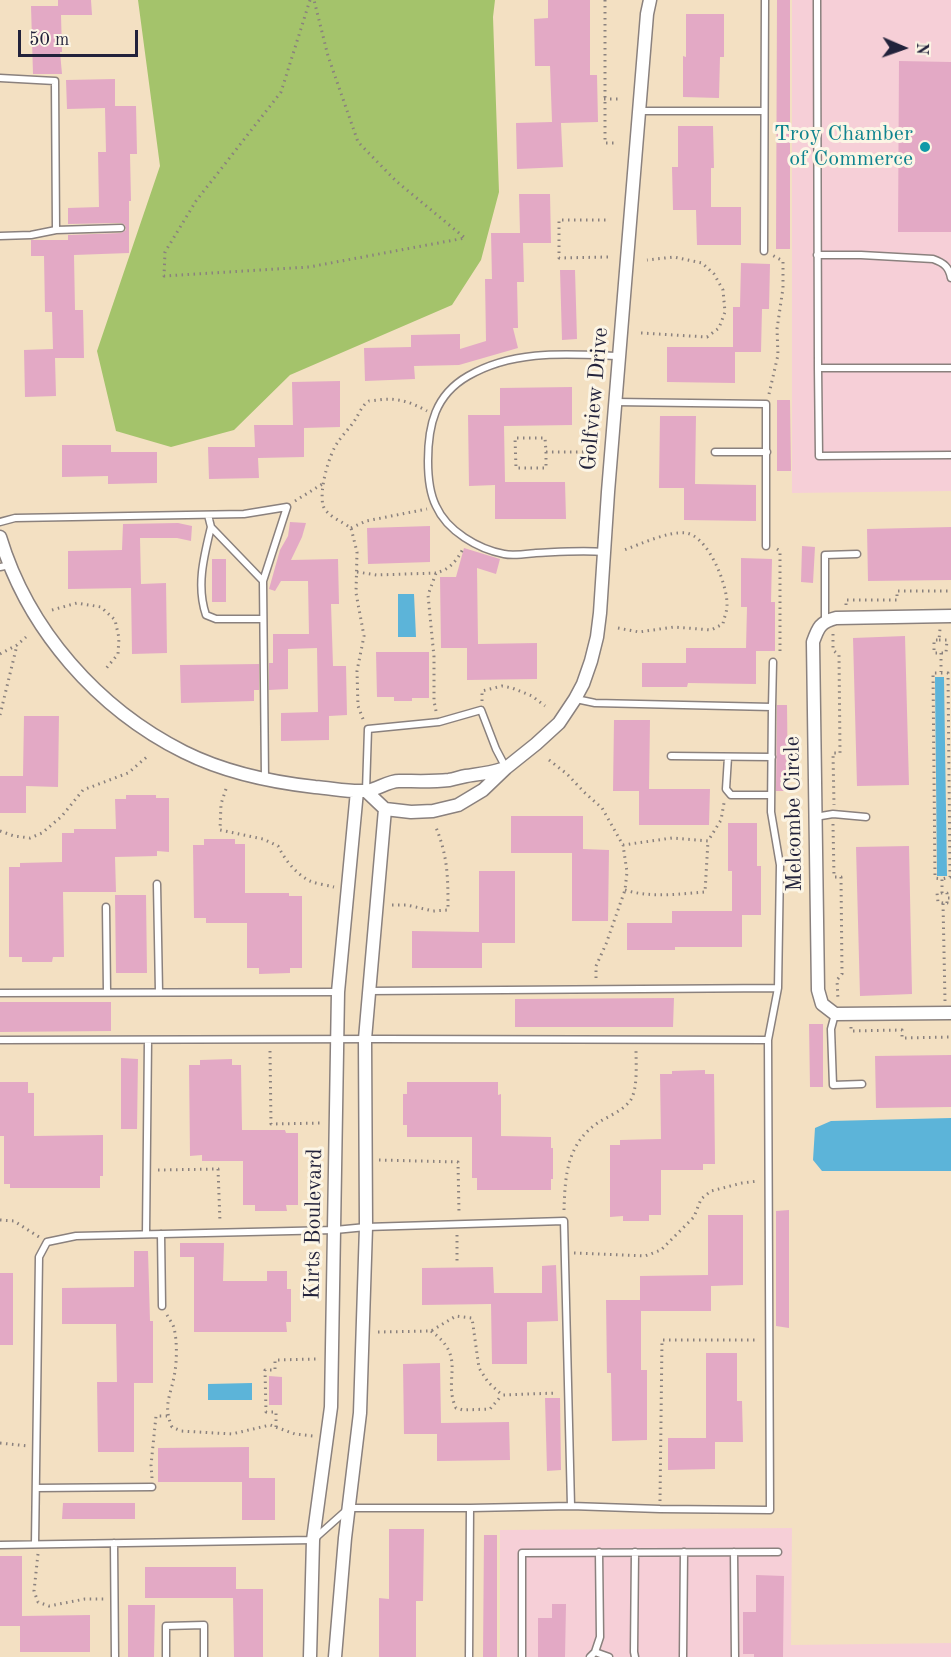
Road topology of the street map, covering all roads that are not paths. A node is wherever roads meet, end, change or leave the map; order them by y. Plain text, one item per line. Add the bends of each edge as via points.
1 (650, 0) edge
2 (765, 0) edge
3 (817, 0) edge
4 (0, 78) edge
5 (639, 111) junction
6 (764, 111) junction
7 (121, 228) dead end
8 (56, 230) junction
9 (0, 236) edge
10 (764, 251) road end
11 (818, 255) junction
12 (951, 278) edge
13 (620, 356) junction
14 (818, 368) junction
15 (951, 368) edge
16 (615, 402) junction
17 (715, 452) dead end
18 (766, 452) junction
19 (951, 455) edge
20 (208, 515) junction
21 (0, 522) edge
22 (211, 528) junction
23 (0, 537) edge
24 (766, 546) road end
25 (604, 552) junction
26 (857, 554) dead end
27 (5, 566) edge
28 (263, 580) junction
29 (951, 616) edge
30 (263, 619) junction
31 (829, 625) junction
32 (773, 663) road end
33 (575, 699) junction
34 (772, 707) junction
35 (671, 756) dead end
36 (728, 757) junction
37 (772, 757) junction
38 (506, 768) junction
39 (265, 779) junction
40 (362, 791) junction
41 (771, 795) junction
42 (385, 809) junction
43 (815, 817) junction
44 (866, 817) dead end
45 (157, 884) dead end
46 (106, 907) dead end
47 (778, 988) junction
48 (368, 991) junction
49 (107, 992) junction
50 (159, 992) junction
51 (338, 992) junction
52 (0, 993) edge
53 (951, 1013) edge
54 (835, 1014) junction
55 (365, 1039) junction
56 (0, 1040) edge
57 (148, 1040) junction
58 (337, 1040) junction
59 (768, 1040) junction
60 (862, 1084) dead end
61 (366, 1227) junction
62 (335, 1230) junction
63 (146, 1234) junction
64 (161, 1234) junction
65 (162, 1306) road end
66 (152, 1486) road end
67 (36, 1488) junction
68 (571, 1506) junction
69 (349, 1508) junction
70 (470, 1508) junction
71 (313, 1540) junction
72 (114, 1543) junction
73 (37, 1544) junction
74 (0, 1545) edge
75 (599, 1552) junction
76 (635, 1552) junction
77 (684, 1552) junction
78 (734, 1552) junction
79 (778, 1552) dead end
80 (595, 1652) junction
81 (115, 1657) edge
82 (166, 1657) edge
83 (204, 1657) edge
84 (310, 1657) edge
85 (335, 1657) edge
86 (469, 1657) edge
87 (522, 1657) edge
88 (590, 1657) edge
89 (609, 1657) edge
90 (635, 1657) edge
91 (684, 1657) edge
92 (735, 1657) edge

1 - 5 street, Golfview Drive
2 - 6 lane
3 - 11 lane
4 - 8 lane via 55,81
5 - 6 lane
5 - 13 street, Golfview Drive
6 - 10 lane
7 - 8 lane
8 - 9 lane
11 - 12 lane via 933,259 943,262
11 - 14 lane
13 - 16 street, Golfview Drive
13 - 25 lane via 552,354 489,364 448,391 434,414 430,431 430,493 443,518 467,540 505,555
14 - 15 lane
14 - 19 lane via 819,456
16 - 18 lane via 766,404
16 - 25 street, Golfview Drive
17 - 18 lane
18 - 24 lane
20 - 21 lane via 15,518
20 - 22 lane
20 - 28 lane via 288,507
22 - 28 lane
22 - 30 lane via 202,564 206,615 216,620
23 - 27 street
25 - 33 street, Golfview Drive via 597,638
26 - 31 lane via 825,555
27 - 39 street via 50,639 111,704 185,753
28 - 30 lane
29 - 31 street via 846,617
30 - 39 lane
31 - 43 street, Melcombe Circle via 817,631 813,642
32 - 34 lane
33 - 34 lane via 595,703
33 - 38 street, Golfview Drive via 559,723
34 - 37 lane
35 - 36 lane
36 - 37 lane
36 - 41 lane via 726,789 732,795
37 - 41 lane
38 - 40 street, Golfview Drive via 449,780 396,781
38 - 40 lane via 481,710 439,722 368,729
38 - 42 street, Golfview Drive via 458,806 422,811
39 - 40 street
40 - 42 street
40 - 51 street, Kirts Boulevard
41 - 47 lane via 780,865
42 - 48 street
43 - 44 lane
43 - 54 street, Melcombe Circle via 818,990 822,1004
45 - 50 lane
46 - 49 lane
47 - 48 lane
47 - 59 lane
48 - 55 street
49 - 50 lane
49 - 52 lane
50 - 51 lane
51 - 58 street, Kirts Boulevard
53 - 54 street
54 - 60 lane via 831,1029 833,1085
55 - 58 lane
55 - 59 lane
55 - 61 street
56 - 57 lane
57 - 58 lane
57 - 63 lane
58 - 62 street, Kirts Boulevard
59 - 68 lane via 770,1510
61 - 62 lane
61 - 68 lane via 564,1221
61 - 69 street via 360,1413
62 - 64 lane
62 - 71 street, Kirts Boulevard via 332,1407
63 - 64 lane
63 - 67 lane via 76,1236 47,1242 39,1257
64 - 65 lane
66 - 67 lane
67 - 73 lane
68 - 70 lane
69 - 70 lane
69 - 71 lane
69 - 85 street
70 - 86 lane
71 - 72 lane
71 - 84 street, Kirts Boulevard
72 - 73 lane
72 - 81 lane
73 - 74 lane
75 - 76 lane
75 - 80 lane via 600,1637
75 - 87 lane via 522,1553
76 - 77 lane
76 - 90 lane
77 - 78 lane
77 - 91 lane
78 - 79 lane
78 - 92 lane
80 - 88 lane
80 - 89 lane
82 - 83 lane via 166,1626 204,1625

